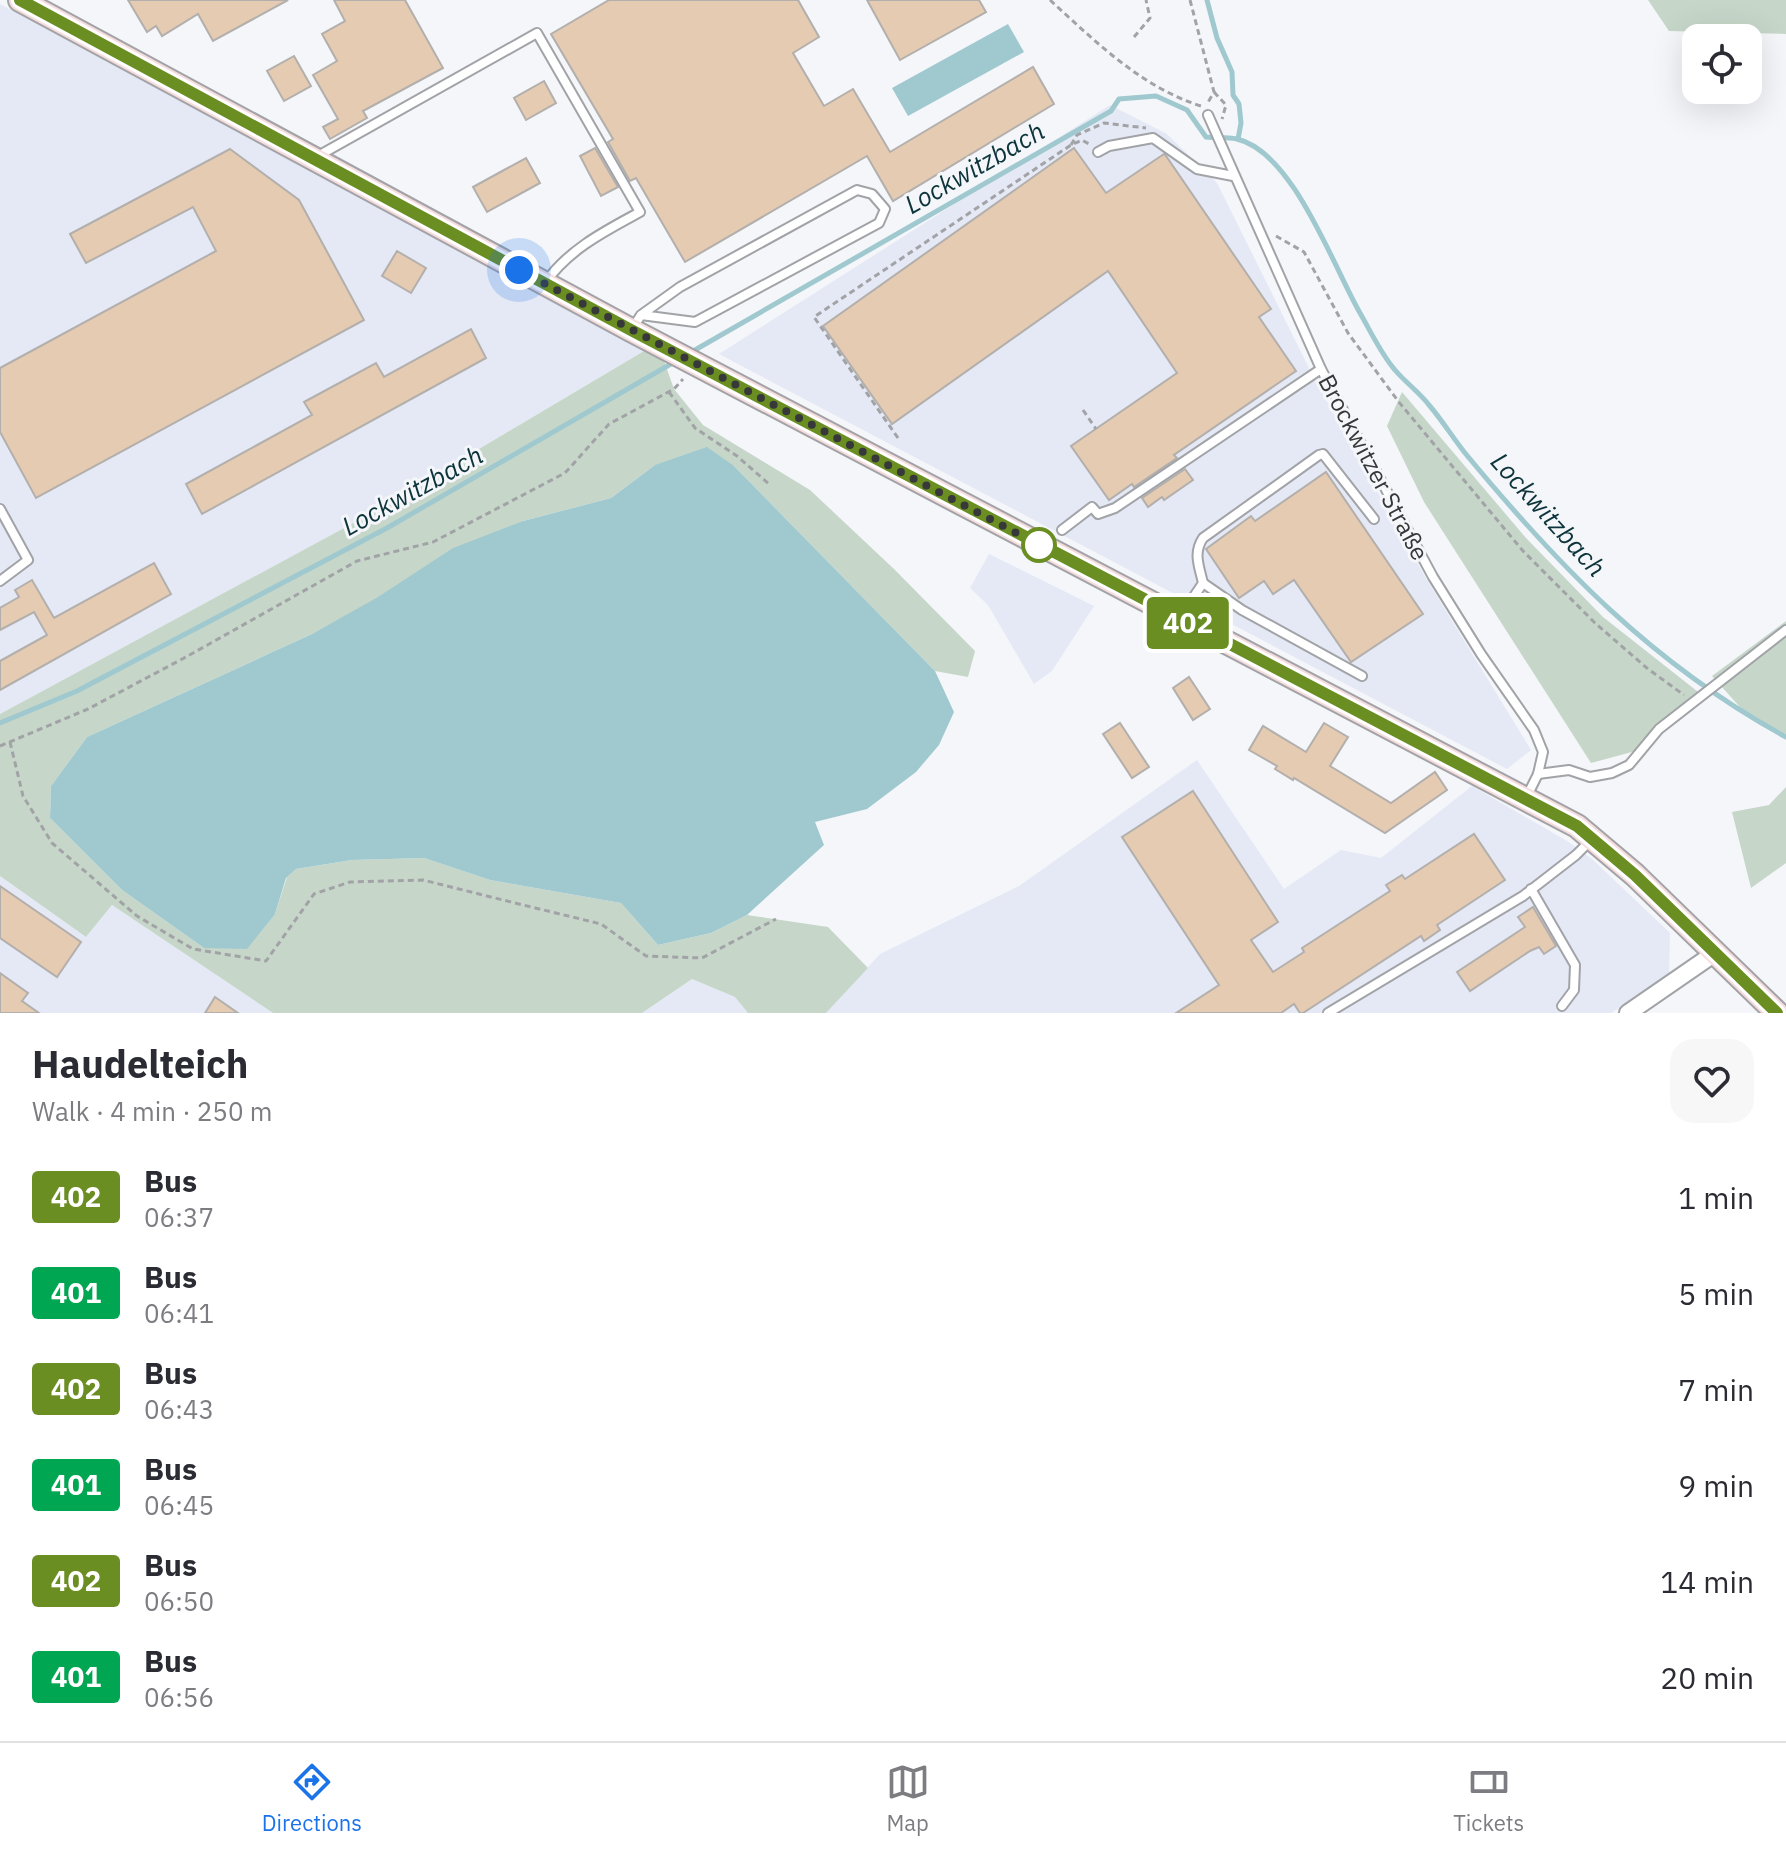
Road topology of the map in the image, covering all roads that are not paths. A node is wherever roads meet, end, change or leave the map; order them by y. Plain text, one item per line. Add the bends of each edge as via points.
1 (20, 0) edge
2 (1208, 115) road end
3 (1098, 152) dead end
4 (314, 159) junction
5 (1233, 176) junction
6 (545, 283) junction
7 (636, 322) junction
8 (1321, 369) junction
9 (0, 509) edge
10 (1374, 519) dead end
11 (1062, 530) dead end
12 (0, 581) edge
13 (1203, 583) junction
14 (1180, 618) junction
15 (1786, 630) edge
16 (1493, 647) dead end
17 (1481, 654) junction
18 (1362, 676) dead end
19 (1538, 774) junction
20 (1526, 799) junction
21 (1593, 838) junction
22 (1531, 889) junction
23 (1715, 953) junction
24 (1562, 1006) dead end
25 (1328, 1013) edge
26 (1628, 1013) edge
27 (1777, 1013) edge

1 - 4 main road
2 - 5 lane, Brockwitzer Straße
3 - 5 lane via 1153,138 1197,169
4 - 6 main road
4 - 6 lane via 537,33 640,212 563,260
5 - 8 lane, Brockwitzer Straße
6 - 7 main road
7 - 7 lane via 680,287 857,190 872,194 885,209 879,223 695,322
7 - 14 main road via 673,352
8 - 11 lane via 1115,508 1098,514 1092,507
8 - 17 lane, Brockwitzer Straße via 1433,577
9 - 12 lane via 28,560
10 - 13 lane via 1323,454 1203,538 1197,556
13 - 14 lane
13 - 18 lane
14 - 20 main road
15 - 19 lane via 1659,729 1629,765 1590,777 1569,770
16 - 17 lane
17 - 19 lane, Brockwitzer Straße via 1534,730 1543,752
19 - 20 lane, Brockwitzer Straße
20 - 21 main road
21 - 22 lane
21 - 23 main road
22 - 24 lane via 1575,965 1574,990
22 - 25 lane
23 - 26 street
23 - 27 main road

